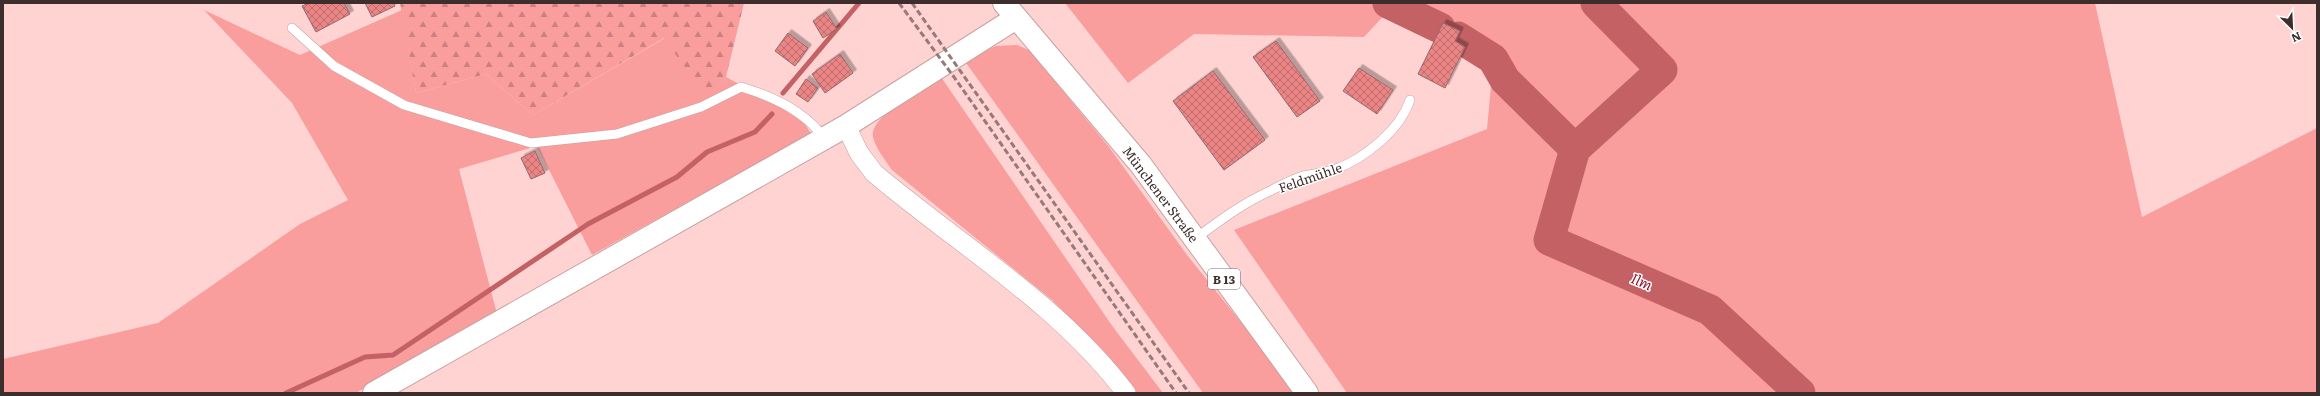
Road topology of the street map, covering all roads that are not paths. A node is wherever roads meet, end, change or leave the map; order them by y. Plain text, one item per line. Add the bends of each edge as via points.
1 (1010, 11) edge
2 (292, 28) dead end
3 (1410, 100) dead end
4 (846, 126) junction
5 (824, 138) junction
6 (1195, 239) junction
7 (374, 393) edge
8 (1126, 393) edge
9 (1307, 393) edge

1 - 4 street
1 - 6 street, Münchener Straße / B 13 via 1141,166
2 - 5 lane via 334,66 404,106 531,143 617,134 702,107 741,87 766,94 807,119
3 - 6 lane, Feldmühle via 1394,126 1360,156 1336,169 1302,177 1268,192
4 - 5 street
4 - 8 street via 859,153 874,173 1068,329
5 - 7 street
6 - 9 street, Münchener Straße / B 13

